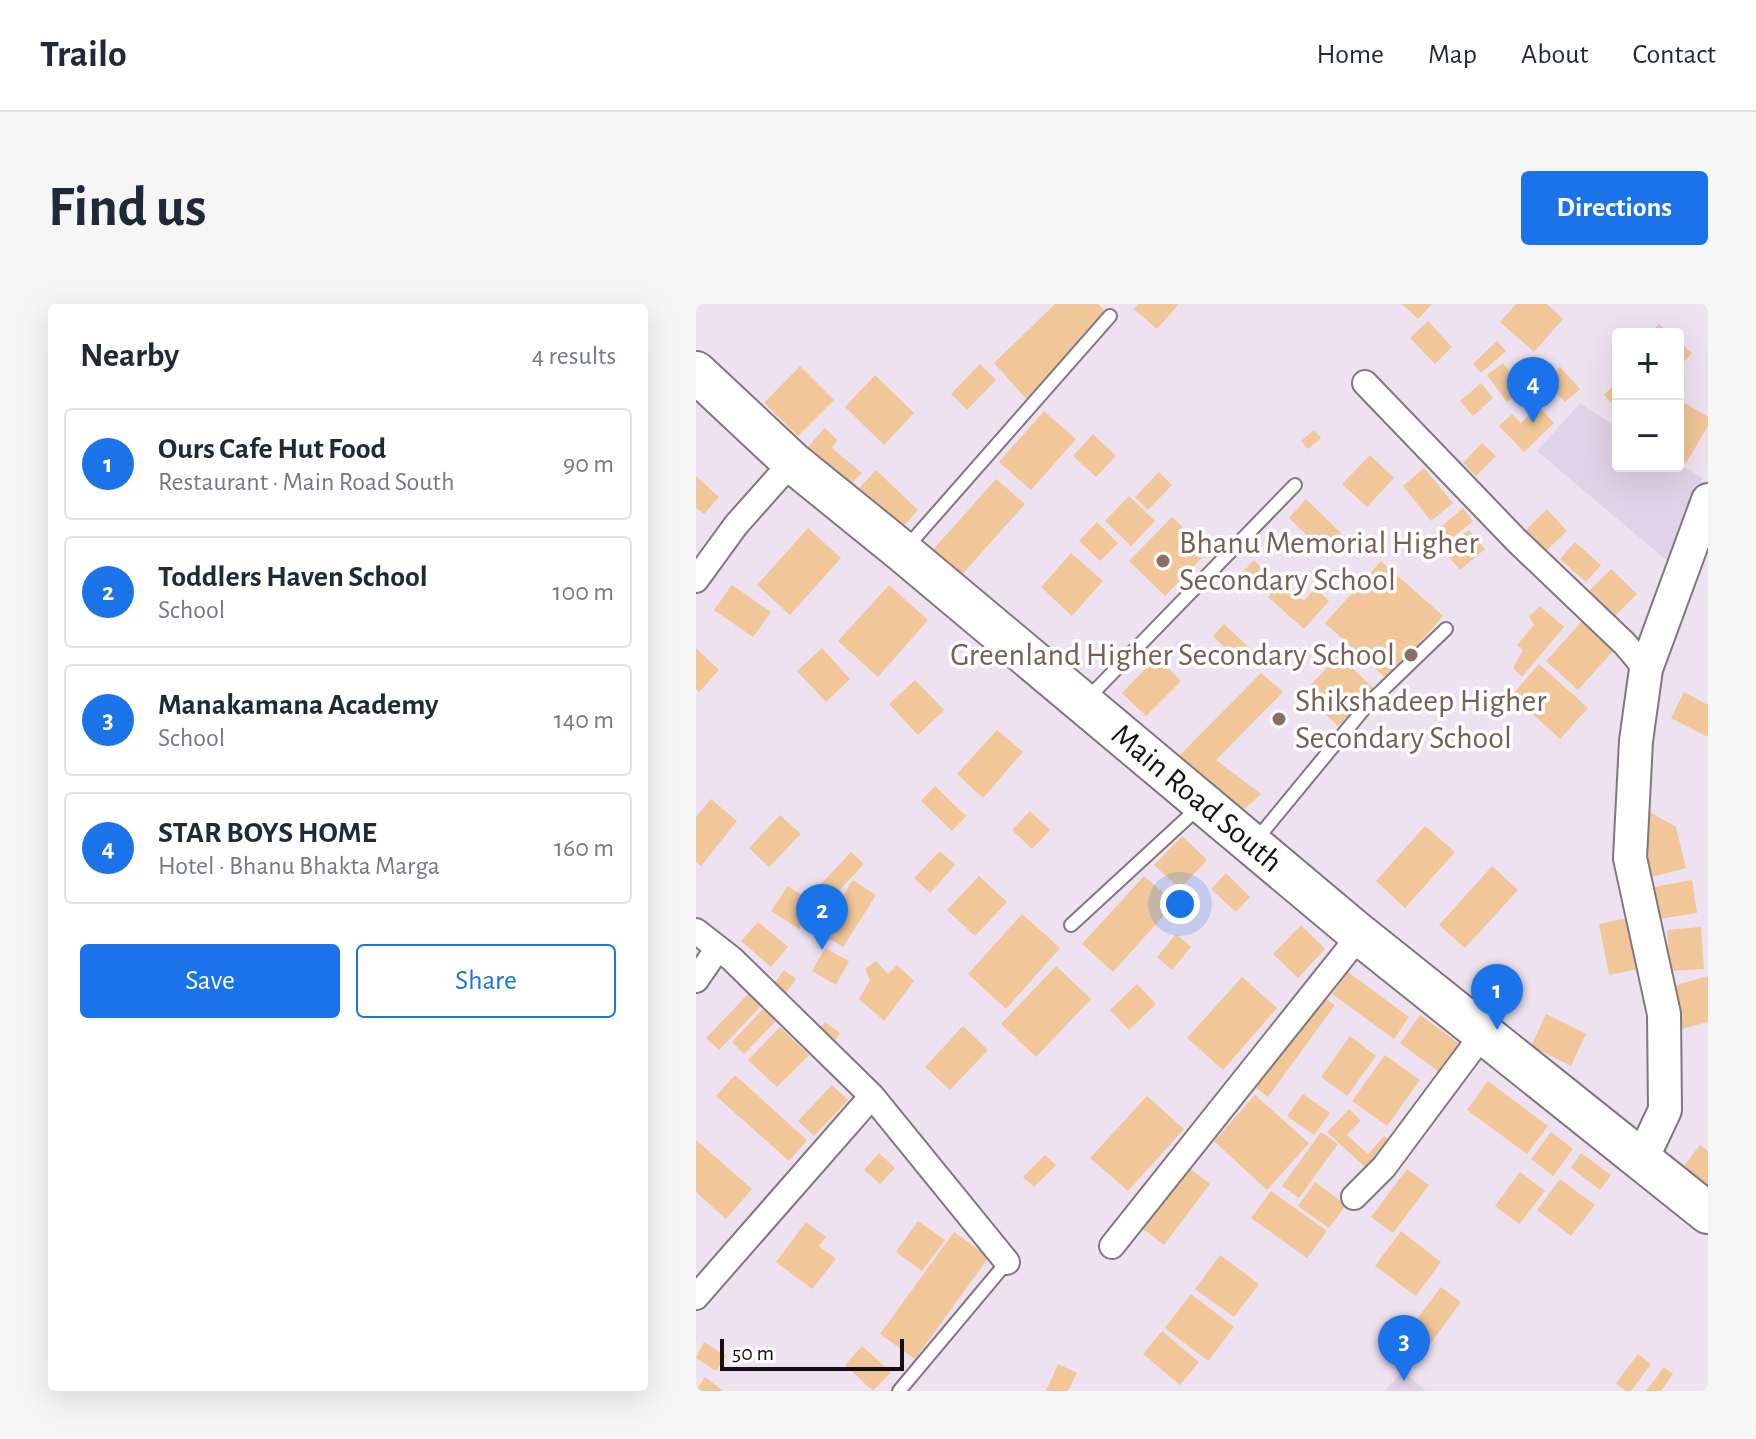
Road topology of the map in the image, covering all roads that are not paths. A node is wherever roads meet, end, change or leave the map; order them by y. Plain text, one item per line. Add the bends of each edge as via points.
1 (1110, 316) dead end
2 (696, 372) edge
3 (1365, 383) dead end
4 (792, 462) junction
5 (1295, 485) dead end
6 (1708, 500) edge
7 (903, 552) junction
8 (696, 580) edge
9 (1446, 629) dead end
10 (1646, 669) junction
11 (1083, 703) junction
12 (1203, 803) junction
13 (1253, 845) junction
14 (1071, 925) dead end
15 (696, 931) edge
16 (1360, 935) junction
17 (718, 948) junction
18 (696, 980) edge
19 (1483, 1034) junction
20 (872, 1096) junction
21 (1641, 1161) junction
22 (1354, 1197) dead end
23 (1708, 1213) edge
24 (1112, 1246) dead end
25 (1007, 1262) joint
26 (696, 1297) edge
27 (899, 1391) edge

1 - 7 lane
2 - 4 main road, Main Road South
3 - 10 street
4 - 7 main road, Main Road South
4 - 8 street
5 - 11 lane
6 - 10 street
7 - 11 main road, Main Road South
9 - 13 lane via 1368,704
10 - 21 street via 1630,858 1664,1014 1665,1110
11 - 12 main road, Main Road South
12 - 13 main road, Main Road South
12 - 14 lane
13 - 16 main road, Main Road South
15 - 17 street
16 - 19 main road, Main Road South
16 - 24 street
17 - 18 street
17 - 20 street
19 - 21 main road, Main Road South
19 - 22 street via 1384,1167
20 - 25 street
20 - 26 street
21 - 23 main road, Main Road South
25 - 27 lane

